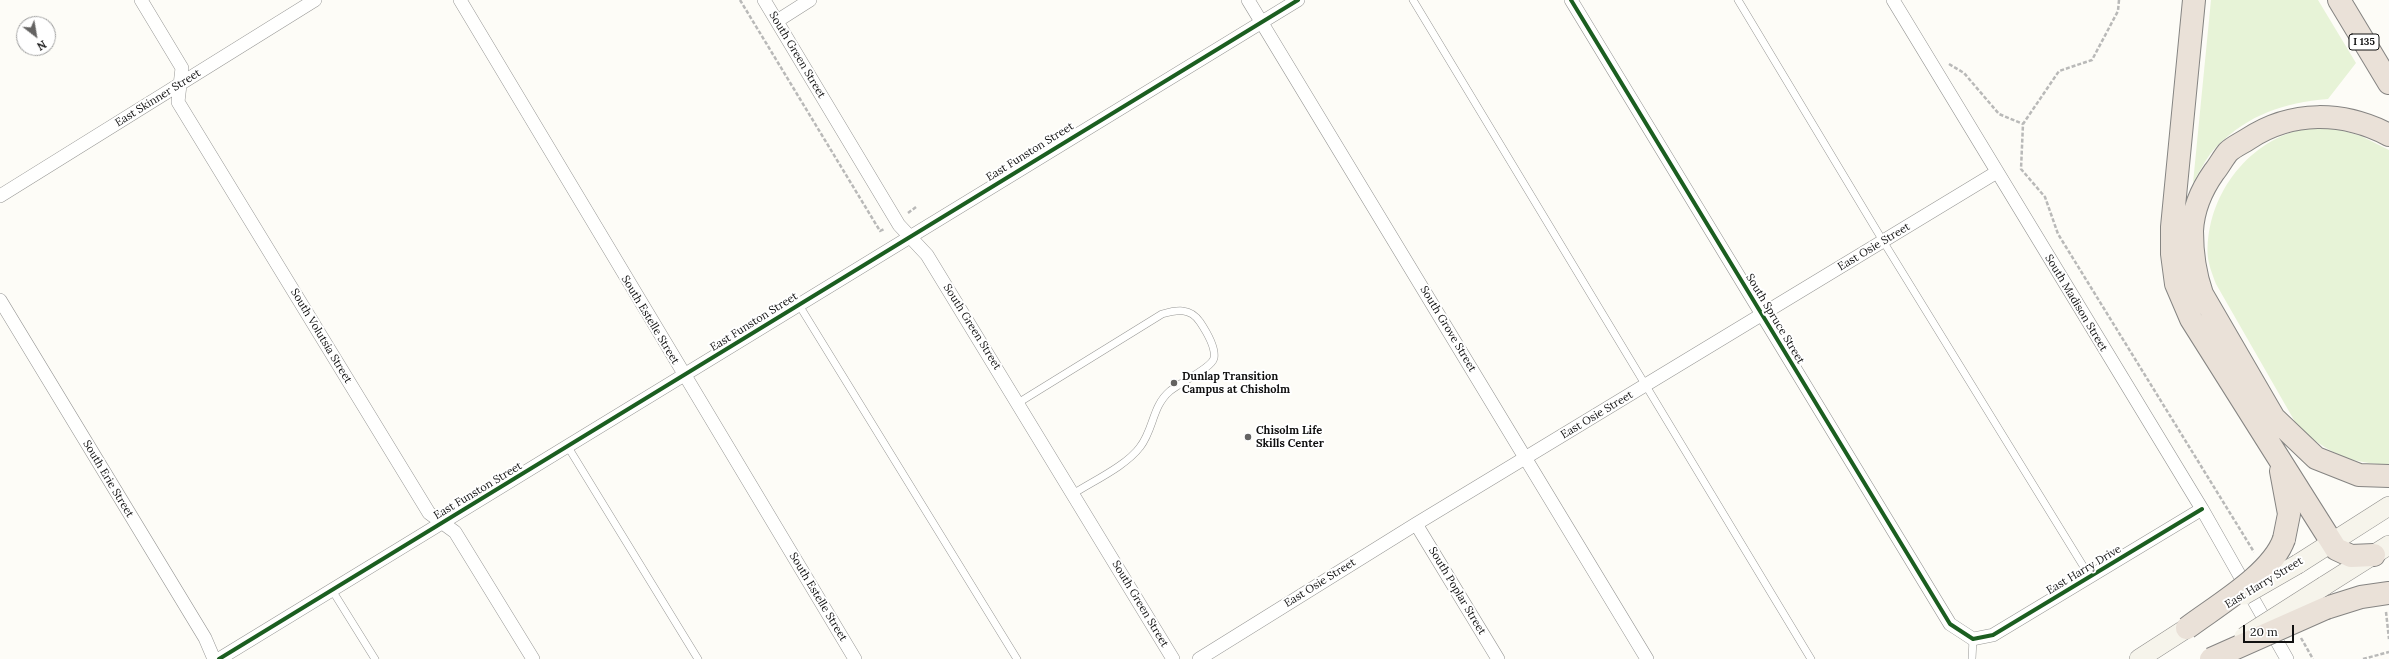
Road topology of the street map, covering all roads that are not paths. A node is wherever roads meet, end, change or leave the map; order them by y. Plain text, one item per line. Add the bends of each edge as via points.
1 (141, 0) edge
2 (316, 0) edge
3 (460, 0) edge
4 (764, 0) edge
5 (810, 0) edge
6 (1248, 0) edge
7 (1298, 0) edge
8 (1413, 0) edge
9 (1571, 0) edge
10 (1738, 0) edge
11 (1893, 0) edge
12 (2194, 0) edge
13 (2339, 0) edge
14 (776, 21) junction
15 (1262, 22) junction
16 (2389, 83) edge
17 (180, 84) junction
18 (2389, 135) edge
19 (1997, 172) junction
20 (0, 196) edge
21 (911, 236) junction
22 (1883, 241) junction
23 (0, 300) edge
24 (799, 305) junction
25 (1762, 315) junction
26 (684, 376) junction
27 (1646, 385) junction
28 (1018, 402) junction
29 (568, 447) junction
30 (2277, 454) junction
31 (1526, 459) junction
32 (2389, 476) edge
33 (1073, 494) junction
34 (2389, 506) edge
35 (2202, 509) junction
36 (443, 523) junction
37 (1416, 524) junction
38 (2332, 542) junction
39 (2382, 550) edge
40 (2090, 577) junction
41 (332, 590) junction
42 (2389, 593) edge
43 (2187, 628) junction
44 (1973, 639) junction
45 (214, 659) edge
46 (219, 659) edge
47 (375, 659) edge
48 (533, 659) edge
49 (698, 659) edge
50 (855, 659) edge
51 (1017, 659) edge
52 (1173, 659) edge
53 (1199, 659) edge
54 (1498, 659) edge
55 (1647, 659) edge
56 (1811, 659) edge
57 (1972, 659) edge
58 (2139, 659) edge
59 (2210, 659) edge
60 (2287, 659) edge

1 - 17 street, South Volutsia Street via 182,68
2 - 17 street, East Skinner Street
3 - 26 street, South Estelle Street
4 - 14 street, South Green Street
5 - 14 street
6 - 15 street, South Grove Street
7 - 15 street, East Funston Street
8 - 27 lane
9 - 25 street, South Spruce Street
10 - 22 lane
11 - 19 street, South Madison Street
12 - 30 highway via 2172,227 2176,284 2191,320
13 - 16 highway, I 135
14 - 21 street, South Green Street via 896,220
15 - 21 street, East Funston Street
15 - 31 street, South Grove Street
17 - 20 street, East Skinner Street
17 - 36 street, South Volutsia Street via 178,102 429,513
18 - 32 highway via 2369,126 2339,118 2311,116 2286,120 2255,134 2228,152 2207,183 2198,204 2192,230 2195,274 2202,294 2274,418 2316,458 2359,475
19 - 22 street, East Osie Street
19 - 35 street, South Madison Street
21 - 24 street, East Funston Street
21 - 28 street, South Green Street via 925,251
22 - 25 street, East Osie Street
22 - 40 lane
23 - 45 street, South Erie Street via 205,638
24 - 26 street, East Funston Street
24 - 51 lane
25 - 27 street, East Osie Street
25 - 44 street, South Spruce Street via 1950,624
26 - 29 street, East Funston Street
26 - 50 street, South Estelle Street
27 - 31 street, East Osie Street
27 - 56 lane
28 - 33 street, South Green Street
28 - 33 lane via 1162,314 1184,310 1199,320 1213,347 1214,358 1210,365 1179,383 1164,396 1155,410 1141,446 1133,456
29 - 36 street, East Funston Street
29 - 49 lane
30 - 38 highway
30 - 43 highway, bridge via 2289,514 2280,550 2263,571
31 - 37 street, East Osie Street
31 - 55 street, South Grove Street
33 - 52 street, South Green Street
34 - 38 main road, East Harry Street
35 - 40 street, East Harry Drive
35 - 60 street, South Madison Street
36 - 41 street, East Funston Street
36 - 48 street, South Volutsia Street via 455,532
37 - 53 street, East Osie Street
37 - 54 street, South Poplar Street
38 - 39 highway via 2336,549 2351,556
38 - 43 main road, East Harry Street, bridge
39 - 59 main road, bridge
40 - 44 street, East Harry Drive via 1993,635
41 - 46 street, East Funston Street
41 - 47 lane
42 - 59 highway, bridge via 2361,597 2326,608
43 - 58 main road, East Harry Street
44 - 57 lane

